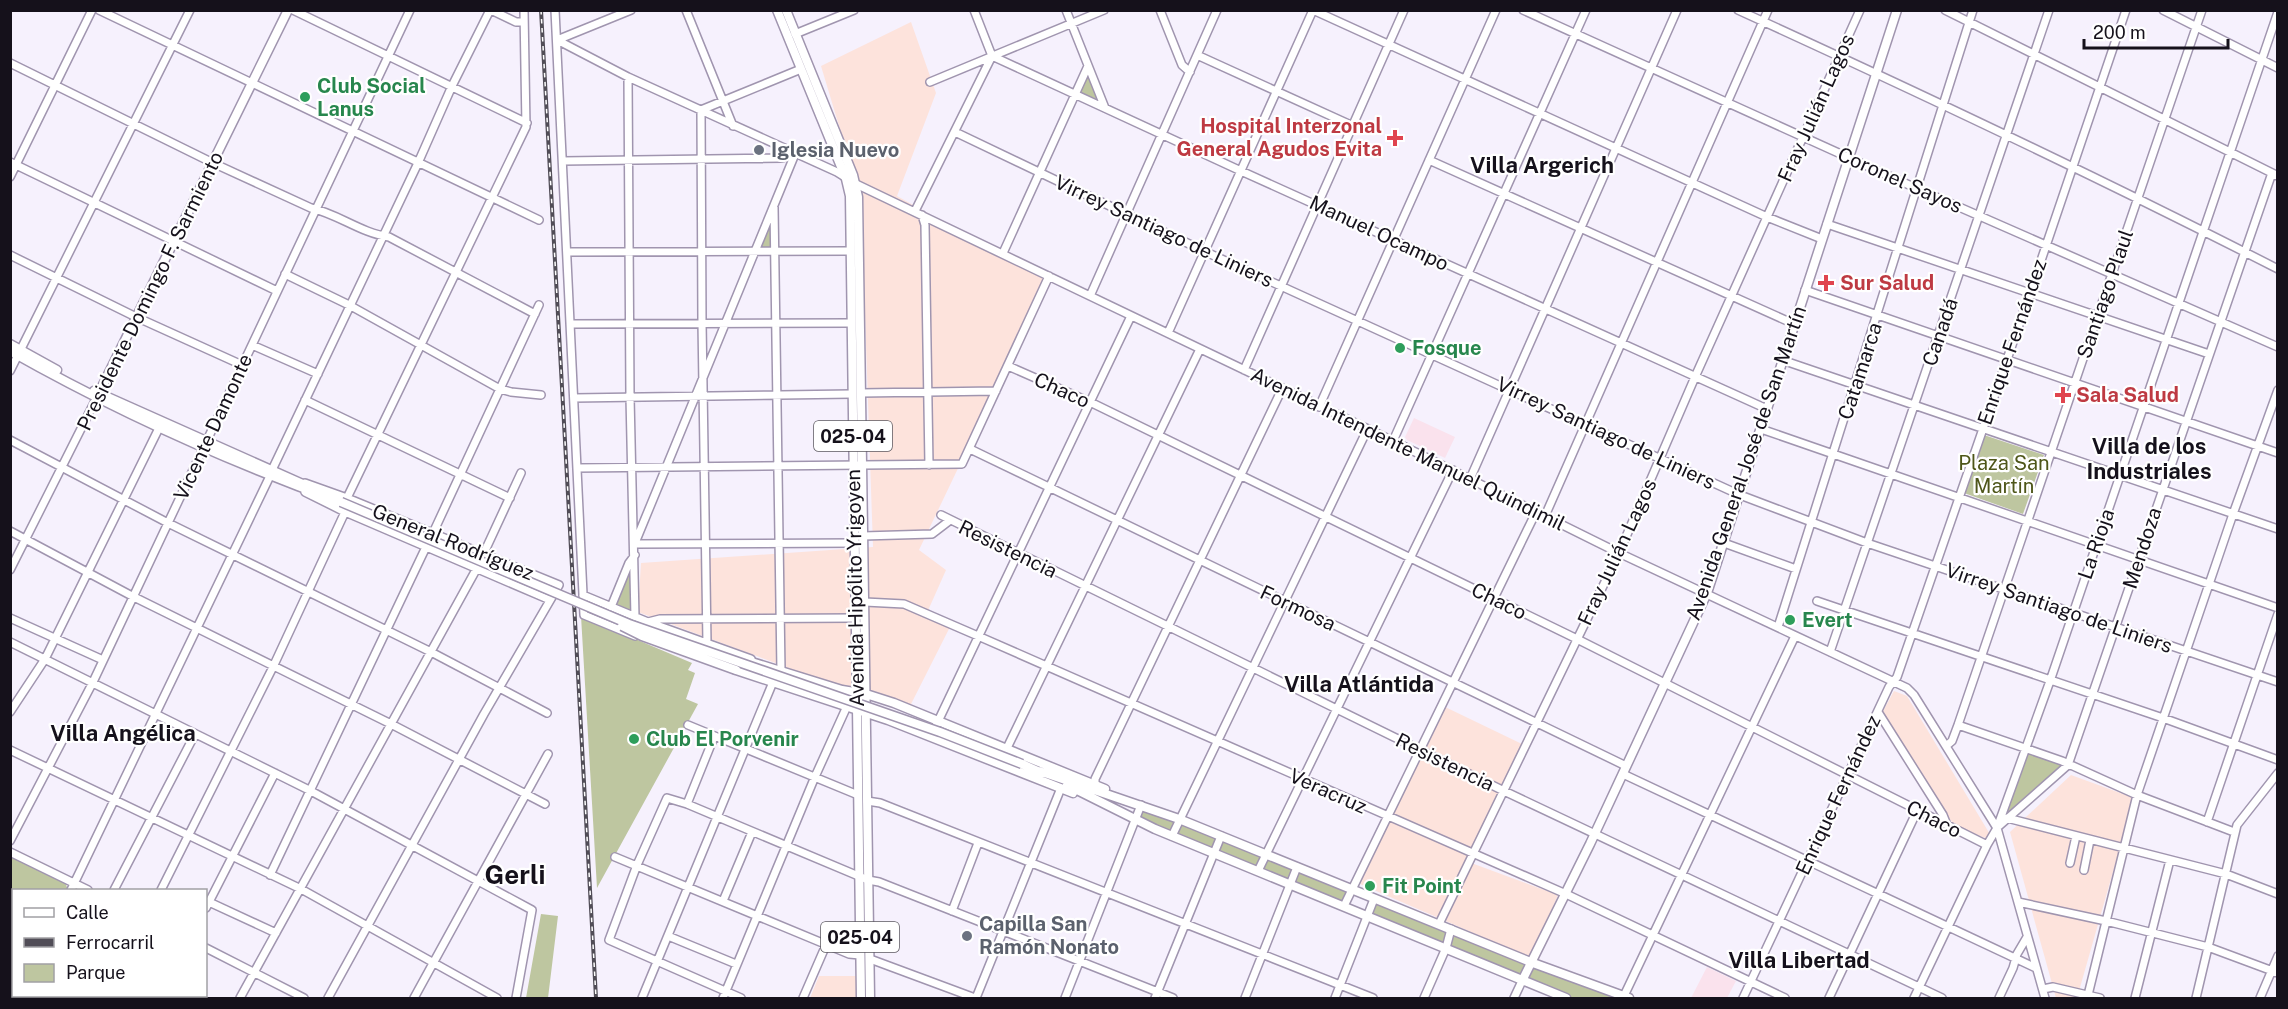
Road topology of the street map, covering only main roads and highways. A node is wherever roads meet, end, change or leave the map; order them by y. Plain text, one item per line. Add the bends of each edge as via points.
1 (288, 10) edge
2 (777, 10) edge
3 (786, 10) edge
4 (1897, 10) edge
5 (10, 344) edge
6 (10, 351) edge
7 (20, 353) junction
8 (856, 394) junction
9 (97, 396) junction
10 (857, 466) junction
11 (581, 599) junction
12 (862, 693) junction
13 (862, 712) junction
14 (1039, 771) junction
15 (1122, 798) junction
16 (1096, 801) junction
17 (1533, 963) junction
18 (1522, 981) junction
19 (1625, 998) edge
20 (861, 999) edge
21 (870, 999) edge
22 (1566, 999) edge

1 - 9 main road, Presidente Domingo F. Sarmiento
2 - 8 main road, Avenida Hipólito Yrigoyen / 025-04 via 850,196
3 - 8 main road, Avenida Hipólito Yrigoyen / 025-04 via 856,184
4 - 17 main road, Avenida General José de San Martín via 1707,593
5 - 7 main road
6 - 7 main road
7 - 9 main road
8 - 10 main road, Avenida Hipólito Yrigoyen / 025-04
9 - 11 main road, bridge via 329,498 344,500
10 - 12 main road, Avenida Hipólito Yrigoyen / 025-04 via 856,618
10 - 12 main road, Avenida Hipólito Yrigoyen / 025-04 via 865,602
11 - 12 main road, bridge via 767,666
11 - 13 main road, bridge via 638,634
11 - 14 main road, bridge via 640,628 940,732
12 - 13 main road, Avenida Hipólito Yrigoyen / 025-04
12 - 15 main road
13 - 16 main road
13 - 20 main road, Avenida Hipólito Yrigoyen / 025-04 via 858,795
13 - 21 main road, Avenida Hipólito Yrigoyen / 025-04
14 - 15 main road
14 - 16 main road
15 - 17 main road
16 - 18 main road
17 - 18 main road, Avenida General José de San Martín
17 - 19 main road
18 - 22 main road

